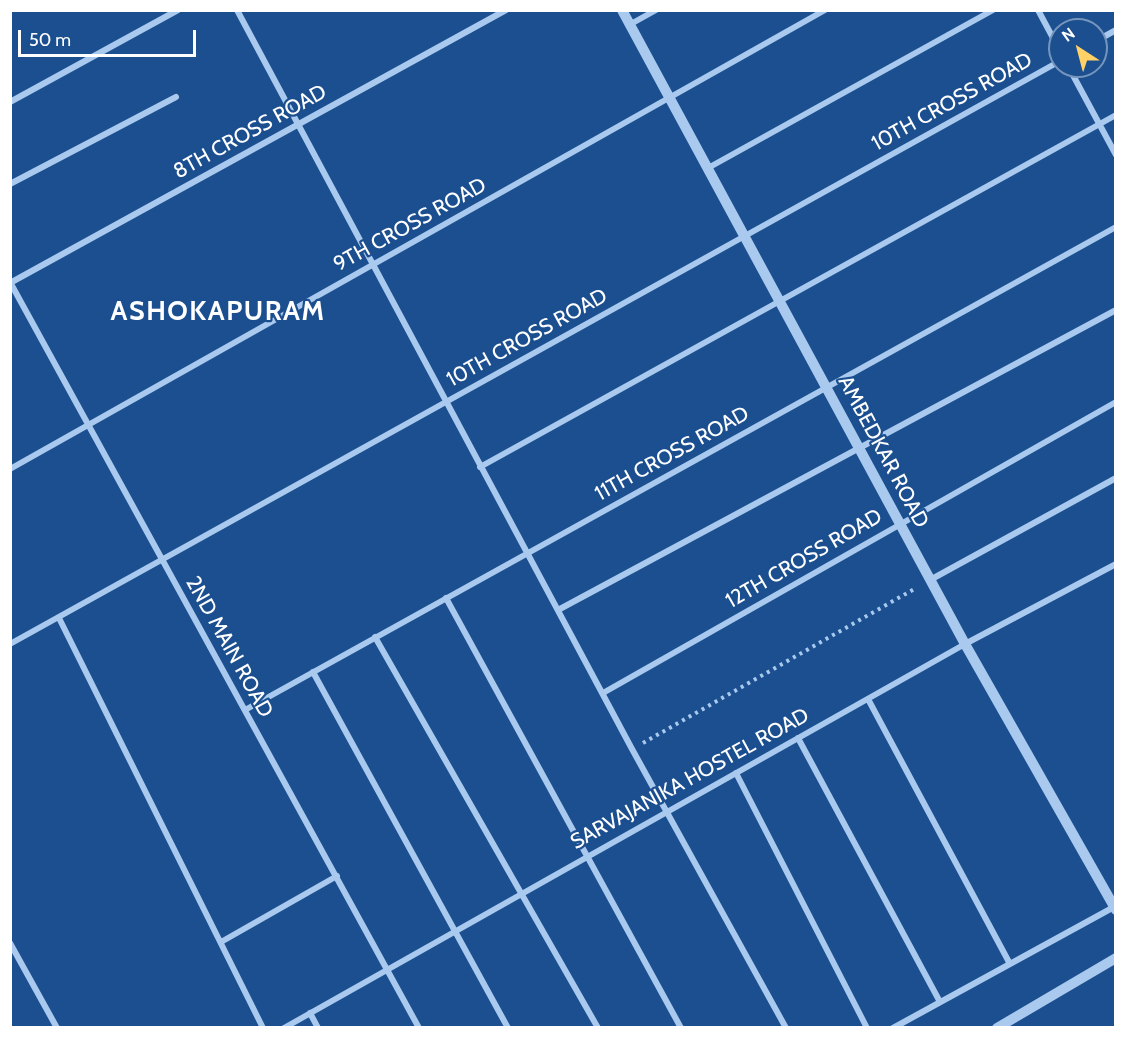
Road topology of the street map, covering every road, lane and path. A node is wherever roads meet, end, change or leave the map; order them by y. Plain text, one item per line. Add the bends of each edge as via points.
1 (178, 10) edge
2 (237, 10) edge
3 (506, 10) edge
4 (622, 10) edge
5 (656, 10) edge
6 (825, 10) edge
7 (993, 10) edge
8 (1038, 10) edge
9 (630, 25) junction
10 (1048, 29) edge
11 (1048, 68) edge
12 (1074, 78) edge
13 (176, 97) dead end
14 (670, 98) junction
15 (10, 102) edge
16 (1116, 115) edge
17 (298, 125) junction
18 (1098, 125) junction
19 (1116, 155) edge
20 (708, 168) junction
21 (10, 184) edge
22 (1116, 227) edge
23 (745, 237) junction
24 (373, 265) junction
25 (11, 282) edge
26 (779, 302) junction
27 (1116, 310) edge
28 (826, 387) junction
29 (446, 402) junction
30 (1116, 402) edge
31 (89, 425) junction
32 (860, 450) junction
33 (480, 467) junction
34 (10, 469) edge
35 (1116, 478) edge
36 (899, 523) junction
37 (527, 553) junction
38 (163, 560) junction
39 (1116, 564) edge
40 (930, 580) junction
41 (446, 598) junction
42 (558, 610) junction
43 (59, 618) junction
44 (375, 638) junction
45 (964, 644) junction
46 (10, 645) edge
47 (313, 672) junction
48 (603, 693) junction
49 (868, 699) junction
50 (245, 710) junction
51 (798, 738) junction
52 (632, 749) junction
53 (736, 772) junction
54 (666, 812) junction
55 (586, 856) junction
56 (337, 876) junction
57 (523, 892) junction
58 (1115, 908) edge
59 (456, 929) junction
60 (221, 942) junction
61 (10, 943) edge
62 (1116, 958) edge
63 (1010, 964) junction
64 (387, 968) junction
65 (940, 1002) junction
66 (310, 1012) junction
67 (57, 1028) edge
68 (263, 1028) edge
69 (284, 1028) edge
70 (318, 1028) edge
71 (419, 1028) edge
72 (508, 1028) edge
73 (598, 1028) edge
74 (681, 1028) edge
75 (786, 1028) edge
76 (867, 1028) edge
77 (893, 1028) edge
78 (997, 1028) edge

1 - 15 street
2 - 17 street
3 - 17 street, 8TH CROSS ROAD
4 - 9 street, AMBEDKAR ROAD
5 - 9 street
6 - 14 street, 9TH CROSS ROAD
7 - 20 street
8 - 10 street
9 - 14 street, AMBEDKAR ROAD
11 - 23 street, 10TH CROSS ROAD
12 - 18 street
13 - 21 street
14 - 20 street, AMBEDKAR ROAD
14 - 24 street, 9TH CROSS ROAD
16 - 18 street
17 - 24 street
17 - 25 street, 8TH CROSS ROAD
18 - 19 street
18 - 26 street
20 - 23 street, AMBEDKAR ROAD
22 - 28 street, 11TH CROSS ROAD
23 - 26 street, AMBEDKAR ROAD
23 - 29 street, 10TH CROSS ROAD
24 - 29 street
24 - 31 street, 9TH CROSS ROAD
25 - 31 street, 2ND MAIN ROAD
26 - 28 street, AMBEDKAR ROAD
26 - 33 street
27 - 32 street
28 - 32 street, AMBEDKAR ROAD
28 - 37 street, 11TH CROSS ROAD
29 - 33 street
29 - 38 street, 10TH CROSS ROAD
30 - 36 street, 12TH CROSS ROAD
31 - 34 street, 9TH CROSS ROAD
31 - 38 street, 2ND MAIN ROAD
32 - 36 street, AMBEDKAR ROAD
32 - 42 street
33 - 37 street
35 - 40 street
36 - 40 street, AMBEDKAR ROAD
36 - 48 street, 12TH CROSS ROAD
37 - 41 street, 11TH CROSS ROAD
37 - 42 street
38 - 43 street, 10TH CROSS ROAD
38 - 50 street, 2ND MAIN ROAD
39 - 45 street, SARVAJANIKA HOSTEL ROAD
40 - 45 street, AMBEDKAR ROAD
40 - 52 path
41 - 44 street, 11TH CROSS ROAD
41 - 55 street
42 - 48 street
43 - 46 street, 10TH CROSS ROAD
43 - 60 street
44 - 47 street, 11TH CROSS ROAD
44 - 57 street
45 - 49 street, SARVAJANIKA HOSTEL ROAD
45 - 58 street, AMBEDKAR ROAD
47 - 50 street, 11TH CROSS ROAD
47 - 59 street
48 - 52 street
49 - 51 street, SARVAJANIKA HOSTEL ROAD
49 - 63 street
50 - 56 street, 2ND MAIN ROAD
51 - 53 street, SARVAJANIKA HOSTEL ROAD
51 - 65 street
52 - 54 street
53 - 54 street, SARVAJANIKA HOSTEL ROAD
53 - 76 street
54 - 55 street, SARVAJANIKA HOSTEL ROAD
54 - 75 street
55 - 57 street, SARVAJANIKA HOSTEL ROAD
55 - 74 street
56 - 60 street
56 - 64 street, 2ND MAIN ROAD
57 - 59 street, SARVAJANIKA HOSTEL ROAD
57 - 73 street
58 - 63 street
59 - 64 street, SARVAJANIKA HOSTEL ROAD
59 - 72 street
60 - 68 street
61 - 67 street
62 - 78 street
63 - 65 street
64 - 66 street, SARVAJANIKA HOSTEL ROAD
64 - 71 street, 2ND MAIN ROAD
65 - 77 street
66 - 69 street, SARVAJANIKA HOSTEL ROAD
66 - 70 street

